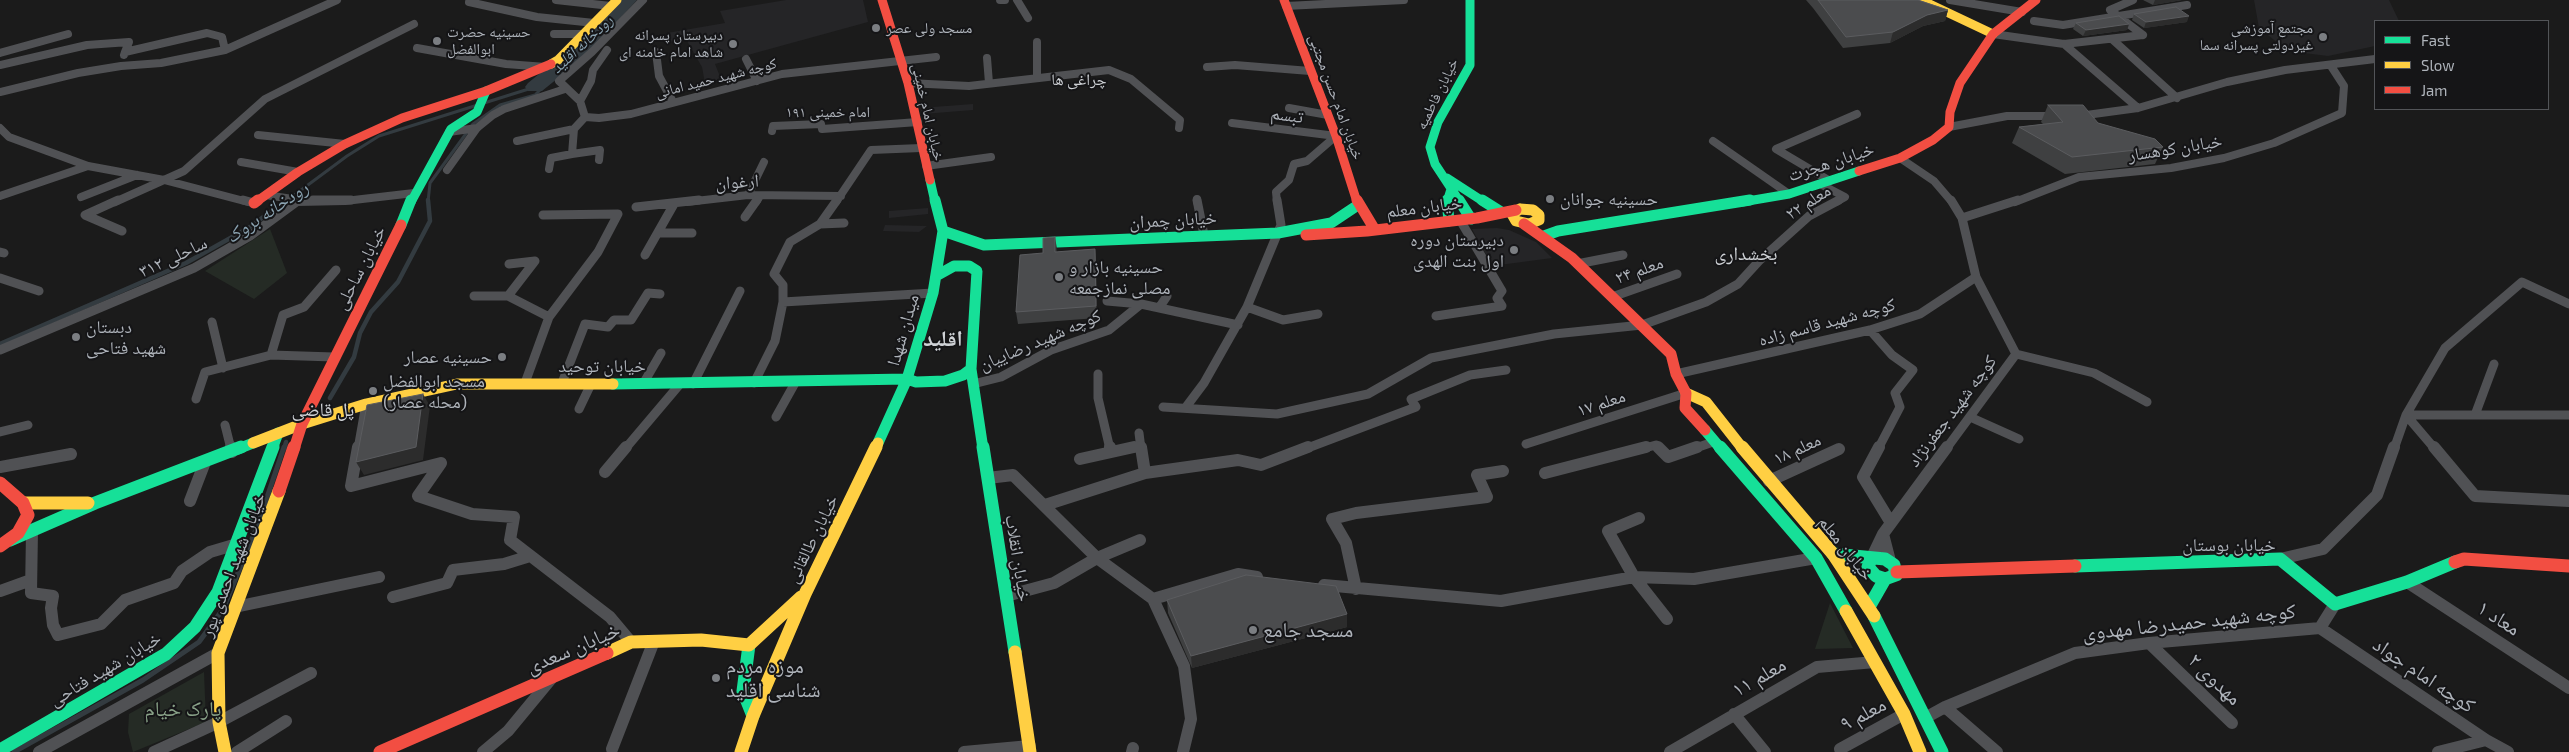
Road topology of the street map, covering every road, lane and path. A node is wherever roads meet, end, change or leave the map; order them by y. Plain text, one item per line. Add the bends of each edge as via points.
1 (337, 0) edge
2 (556, 0) edge
3 (643, 0) edge
4 (1000, 0) edge
5 (1005, 0) edge
6 (1017, 0) edge
7 (1404, 0) edge
8 (1470, 0) edge
9 (1921, 0) edge
10 (1950, 0) edge
11 (2036, 0) edge
12 (2133, 0) edge
13 (886, 1) edge
14 (469, 2) dead end
15 (614, 3) edge
16 (1285, 3) edge
17 (2187, 5) dead end
18 (2022, 12) junction
19 (2116, 15) junction
20 (1028, 18) dead end
21 (2034, 21) dead end
22 (594, 23) junction
23 (414, 24) dead end
24 (68, 34) dead end
25 (554, 34) dead end
26 (583, 34) junction
27 (1993, 34) junction
28 (2113, 40) junction
29 (1037, 42) dead end
30 (2064, 44) junction
31 (418, 48) dead end
32 (225, 50) junction
33 (607, 50) dead end
34 (125, 52) junction
35 (656, 52) dead end
36 (0, 53) edge
37 (936, 57) dead end
38 (988, 58) dead end
39 (2374, 58) edge
40 (746, 59) dead end
41 (561, 60) junction
42 (901, 61) junction
43 (579, 62) junction
44 (0, 66) edge
45 (121, 66) junction
46 (2331, 66) junction
47 (546, 67) junction
48 (1207, 68) dead end
49 (1310, 71) junction
50 (1038, 77) junction
51 (757, 81) junction
52 (908, 83) junction
53 (988, 83) junction
54 (566, 89) junction
55 (0, 92) edge
56 (484, 96) junction
57 (2177, 98) junction
58 (580, 101) junction
59 (673, 102) junction
60 (1289, 108) dead end
61 (2138, 108) junction
62 (1857, 114) dead end
63 (1328, 115) junction
64 (585, 117) junction
65 (448, 118) junction
66 (918, 122) junction
67 (1232, 123) dead end
68 (1949, 127) junction
69 (0, 128) edge
70 (477, 128) junction
71 (1179, 128) dead end
72 (574, 129) junction
73 (772, 131) dead end
74 (258, 135) dead end
75 (1336, 136) junction
76 (517, 141) dead end
77 (1714, 141) dead end
78 (345, 144) junction
79 (922, 148) junction
80 (572, 154) junction
81 (990, 157) dead end
82 (1900, 158) junction
83 (599, 160) dead end
84 (241, 162) dead end
85 (764, 162) dead end
86 (88, 166) junction
87 (926, 166) junction
88 (549, 169) dead end
89 (447, 170) dead end
90 (298, 172) junction
91 (138, 175) junction
92 (1444, 176) junction
93 (164, 180) junction
94 (1826, 183) junction
95 (1451, 189) junction
96 (414, 193) junction
97 (1789, 194) junction
98 (266, 195) junction
99 (748, 195) junction
100 (0, 196) edge
101 (760, 196) junction
102 (841, 196) junction
103 (81, 197) dead end
104 (1197, 199) dead end
105 (299, 200) junction
106 (254, 203) joint
107 (674, 204) junction
108 (1358, 205) junction
109 (636, 207) dead end
110 (1516, 210) junction
111 (1501, 212) junction
112 (543, 215) dead end
113 (745, 217) dead end
114 (1540, 217) junction
115 (1962, 218) junction
116 (1464, 219) junction
117 (844, 223) dead end
118 (1522, 223) junction
119 (820, 224) junction
120 (1375, 230) junction
121 (122, 231) dead end
122 (943, 231) junction
123 (1558, 231) junction
124 (658, 233) junction
125 (692, 233) dead end
126 (1278, 233) junction
127 (1204, 235) junction
128 (1544, 236) junction
129 (984, 245) junction
130 (645, 255) dead end
131 (1623, 255) dead end
132 (1575, 261) junction
133 (509, 264) dead end
134 (336, 270) dead end
135 (977, 271) junction
136 (1676, 274) dead end
137 (936, 276) junction
138 (1976, 277) junction
139 (0, 278) edge
140 (740, 291) dead end
141 (39, 292) dead end
142 (933, 293) junction
143 (660, 294) dead end
144 (474, 296) dead end
145 (508, 296) junction
146 (1166, 296) dead end
147 (1612, 298) junction
148 (1107, 301) dead end
149 (783, 302) junction
150 (1141, 304) junction
151 (2569, 304) edge
152 (1247, 307) junction
153 (1159, 308) junction
154 (1318, 314) dead end
155 (1436, 316) dead end
156 (549, 317) junction
157 (212, 322) dead end
158 (1642, 324) junction
159 (1238, 325) junction
160 (1870, 330) junction
161 (0, 350) edge
162 (661, 353) dead end
163 (2016, 354) junction
164 (271, 355) junction
165 (334, 357) junction
166 (2494, 364) dead end
167 (223, 368) junction
168 (970, 370) junction
169 (1506, 370) dead end
170 (1098, 374) dead end
171 (1676, 374) junction
172 (907, 379) junction
173 (525, 383) junction
174 (754, 383) junction
175 (795, 383) junction
176 (562, 384) junction
177 (591, 384) junction
178 (643, 384) junction
179 (680, 384) junction
180 (693, 384) junction
181 (973, 384) junction
182 (1686, 393) junction
183 (196, 399) dead end
184 (2148, 402) dead end
185 (366, 404) junction
186 (1163, 407) dead end
187 (1186, 407) junction
188 (579, 410) dead end
189 (2406, 415) junction
190 (2475, 415) junction
191 (2569, 415) edge
192 (1970, 416) junction
193 (776, 417) dead end
194 (302, 424) junction
195 (28, 425) dead end
196 (225, 425) dead end
197 (0, 432) edge
198 (278, 433) junction
199 (1139, 433) dead end
200 (2019, 439) dead end
201 (1713, 442) junction
202 (1526, 444) dead end
203 (1141, 446) junction
204 (1839, 449) dead end
205 (232, 452) junction
206 (1112, 452) junction
207 (71, 454) dead end
208 (1080, 459) dead end
209 (204, 462) junction
210 (0, 467) edge
211 (1502, 471) dead end
212 (605, 472) dead end
213 (1145, 473) junction
214 (1545, 473) dead end
215 (988, 478) junction
216 (1769, 481) junction
217 (0, 483) edge
218 (2569, 500) edge
219 (190, 501) dead end
220 (23, 502) junction
221 (95, 503) junction
222 (1045, 505) junction
223 (1639, 518) dead end
224 (1891, 524) junction
225 (32, 531) junction
226 (1883, 534) junction
227 (260, 540) junction
228 (1140, 540) dead end
229 (5, 543) edge
230 (238, 544) junction
231 (1834, 554) junction
232 (530, 556) junction
233 (1096, 558) junction
234 (1816, 558) junction
235 (1872, 559) junction
236 (2280, 559) junction
237 (1890, 561) junction
238 (2569, 566) edge
239 (1897, 572) junction
240 (379, 577) dead end
241 (1268, 578) edge
242 (1634, 578) junction
243 (1885, 579) junction
244 (31, 580) junction
245 (2407, 582) junction
246 (1307, 583) edge
247 (1356, 589) junction
248 (0, 591) edge
249 (805, 594) junction
250 (1006, 596) junction
251 (393, 597) dead end
252 (1153, 599) junction
253 (2335, 604) junction
254 (235, 607) junction
255 (1869, 607) junction
256 (1667, 620) dead end
257 (2320, 628) junction
258 (654, 641) junction
259 (631, 642) junction
260 (2149, 643) junction
261 (749, 645) junction
262 (218, 653) junction
263 (1875, 662) junction
264 (311, 674) dead end
265 (552, 678) junction
266 (2569, 688) edge
267 (1945, 707) junction
268 (1734, 714) junction
269 (1904, 714) junction
270 (753, 716) junction
271 (1925, 718) junction
272 (286, 721) dead end
273 (219, 722) junction
274 (2232, 724) dead end
275 (2486, 740) junction
276 (1030, 749) edge
277 (1840, 749) dead end
278 (0, 750) edge
279 (612, 750) dead end
280 (39, 752) edge
281 (154, 752) edge
282 (225, 752) edge
283 (237, 752) edge
284 (380, 752) edge
285 (483, 752) edge
286 (741, 752) edge
287 (964, 752) edge
288 (1183, 752) edge
289 (1670, 752) edge
290 (1765, 752) edge
291 (1920, 752) edge
292 (1942, 752) edge
293 (1997, 752) edge
294 (2438, 752) edge
295 (2508, 752) edge

1 - 32 street
2 - 15 street
3 - 43 street
4 - 5 street
6 - 20 street
7 - 16 street
8 - 92 main road, خیابان فاطمیه via 1470,66 1438,122 1430,148 1435,164
9 - 27 main road
10 - 18 street
11 - 18 main road
12 - 19 street via 2110,10
13 - 42 main road, خیابان امام خمینی
14 - 22 street via 537,17
15 - 22 main road, خیابان ساحلی
16 - 49 main road, خیابان امام حسن مجتبی
17 - 19 street
18 - 27 main road
19 - 21 street via 2063,25
19 - 28 street via 2143,35
22 - 26 main road, خیابان ساحلی
23 - 93 street via 265,99 184,171
24 - 36 street
25 - 26 street
26 - 41 main road, خیابان ساحلی
27 - 30 street
27 - 68 main road via 1960,83 1950,112
28 - 30 street
28 - 57 street
29 - 50 street
30 - 61 street
31 - 47 street via 506,64
32 - 34 street via 222,37 207,33
32 - 45 street via 161,64
33 - 58 street via 593,70
34 - 44 street via 129,42 86,45
34 - 45 street
35 - 59 street via 659,76
37 - 42 street, کوچه شهید حمید امانی
38 - 53 street
39 - 46 street
40 - 51 street
41 - 43 street
41 - 47 main road, خیابان ساحلی
42 - 51 street, کوچه شهید حمید امانی via 802,71
42 - 52 main road, خیابان امام خمینی
43 - 54 street via 559,80
45 - 55 street
46 - 57 street via 2285,70 2227,82
46 - 115 street, خیابان کوهسار via 2344,86 2342,112 2274,143 2224,158 2170,168 2078,177
47 - 56 main road, خیابان ساحلی
48 - 49 street via 1234,65
49 - 63 main road, خیابان امام حسن مجتبی
50 - 53 street
50 - 71 street via 1109,70 1131,79 1180,120
51 - 59 street, کوچه شهید حمید امانی
52 - 53 street via 969,86
52 - 66 main road, خیابان امام خمینی
54 - 58 street
54 - 70 street via 504,109
56 - 65 main road, خیابان ساحلی
56 - 65 main road, خیابان ساحلی via 476,112
57 - 61 street
58 - 64 street
59 - 64 street, کوچه شهید حمید امانی via 631,114
60 - 63 street
61 - 68 street via 2077,116 2006,116
62 - 94 street via 1776,149
63 - 75 main road, خیابان امام حسن مجتبی
64 - 72 street
65 - 70 street
65 - 78 main road, خیابان ساحلی via 402,118
65 - 96 main road, خیابان ساحلی
66 - 73 street, امام خمینی ۱۹۱ via 822,129 821,124 773,126
66 - 79 main road, خیابان امام خمینی
67 - 75 street, تبسم
68 - 82 main road, خیابان هجرت
69 - 86 street via 10,137
70 - 89 street
72 - 76 street
72 - 80 street
74 - 78 street
75 - 108 main road, خیابان امام حسن مجتبی
75 - 126 street via 1307,162 1294,164 1289,180 1276,192 1281,225
77 - 97 street
78 - 90 main road, خیابان ساحلی
79 - 87 main road, خیابان امام خمینی
79 - 102 street via 871,150
80 - 83 street via 600,150
80 - 88 street via 551,158
81 - 87 street
82 - 94 main road, خیابان هجرت
82 - 115 street, کوچه شهید جعفرنژاد via 1934,181
84 - 90 street
85 - 99 street
86 - 91 street
86 - 100 street
87 - 122 main road, خیابان امام خمینی
90 - 98 main road, خیابان ساحلی
91 - 93 street
91 - 103 street
92 - 95 main road, خیابان فاطمیه
92 - 111 main road
93 - 106 street
93 - 121 street via 85,215
94 - 97 main road, خیابان هجرت
94 - 158 street, معلم ۲۲ via 1845,197 1809,216 1738,284 1706,302
95 - 116 main road, خیابان فاطمیه
95 - 116 main road via 1447,198 1450,212
96 - 105 street via 346,201
96 - 165 main road, خیابان ساحلی
97 - 123 main road, خیابان هجرت
98 - 105 street
98 - 106 main road, خیابان ساحلی
99 - 101 street, ارغوان
99 - 107 street, ارغوان
101 - 102 street, ارغوان
101 - 113 street
102 - 119 street
104 - 127 street
105 - 161 street, ساحلی ۳۱۲ via 250,236 194,268
107 - 109 street, ارغوان
107 - 124 street
108 - 120 main road, خیابان امام حسن مجتبی
108 - 126 main road, خیابان چمران via 1332,223
110 - 111 main road, خیابان معلم
110 - 114 main road via 1534,210
110 - 118 main road via 1512,216
111 - 116 main road, خیابان معلم
112 - 156 street via 618,214 598,252
114 - 118 main road via 1537,222
114 - 123 main road, خیابان معلم
115 - 138 street, کوچه شهید جعفرنژاد
116 - 118 main road, خیابان معلم
116 - 120 main road, خیابان معلم
116 - 155 street via 1502,291 1497,298 1502,306
117 - 119 street
118 - 128 main road, خیابان معلم
119 - 149 street via 790,242 774,274 783,286
120 - 126 main road, خیابان معلم via 1314,236
122 - 129 main road
122 - 137 main road, میدان شهدا
123 - 128 main road, خیابان هجرت
123 - 132 main road, خیابان معلم
124 - 125 street
124 - 130 street
126 - 127 main road, خیابان چمران
126 - 152 street
127 - 129 main road, خیابان چمران
128 - 132 main road, خیابان معلم
129 - 135 main road
131 - 132 street
132 - 147 main road, خیابان معلم
133 - 145 street via 535,262
134 - 164 street via 304,307 283,315
135 - 137 main road, میدان شهدا via 969,266 954,266
135 - 168 main road
136 - 147 street, معلم ۲۴
137 - 142 main road, میدان شهدا
138 - 160 street, کوچه شهید قاسم زاده via 1920,314
138 - 163 street, کوچه شهید جعفرنژاد
139 - 141 street
140 - 180 street
142 - 149 street
142 - 172 main road, میدان شهدا
143 - 176 street via 648,293 631,320 614,320 608,326 585,324
144 - 145 street
145 - 156 street
146 - 153 street
147 - 158 main road, خیابان معلم
148 - 150 street, کوچه شهید رضاییان
149 - 174 street via 775,341
150 - 153 street, کوچه شهید رضاییان
150 - 181 street, کوچه شهید رضاییان via 1109,330 1051,350 1001,377
151 - 189 street via 2522,282 2445,348
152 - 154 street via 1283,320
152 - 159 street
153 - 159 street, کوچه شهید رضاییان
156 - 173 street
157 - 167 street
158 - 171 main road, خیابان معلم via 1671,354
158 - 187 street via 1554,334 1431,358 1368,394 1277,414
159 - 187 street
160 - 171 street, کوچه شهید قاسم زاده
160 - 224 street via 1892,355 1913,370 1896,393 1900,407 1863,477
162 - 178 street
163 - 184 street via 2094,373
163 - 192 street, کوچه شهید جعفرنژاد
164 - 165 street
164 - 167 street
165 - 194 main road, خیابان ساحلی
166 - 190 street
167 - 183 street via 205,372
168 - 172 main road, میدان شهدا via 944,381 925,383
168 - 181 main road, خیابان انقلاب
169 - 213 street via 1470,375 1411,399 1416,406 1261,465 1238,460
170 - 206 street via 1098,398
171 - 182 main road, خیابان معلم
172 - 175 main road, خیابان توحید
172 - 249 main road, خیابان طالقانی
173 - 176 main road, خیابان توحید
173 - 185 main road, خیابان توحید via 457,384
174 - 175 main road, خیابان توحید
174 - 180 main road, خیابان توحید
175 - 193 street
176 - 177 main road, خیابان توحید
177 - 178 main road, خیابان توحید
177 - 188 street
178 - 179 main road, خیابان توحید
179 - 180 main road, خیابان توحید
179 - 212 street
181 - 215 main road, خیابان انقلاب
182 - 201 main road, خیابان معلم via 1685,408
182 - 202 street, معلم ۱۷
182 - 216 main road, خیابان معلم via 1706,402
185 - 194 main road, خیابان توحید
185 - 232 street via 351,486 441,463 418,496 472,514 514,517 510,540
186 - 187 street
189 - 190 street
189 - 218 street via 2475,496
189 - 236 street via 2377,495 2323,549
190 - 191 street
192 - 200 street
192 - 224 street, کوچه شهید جعفرنژاد
194 - 198 main road, خیابان توحید
194 - 227 main road, خیابان شهید احمدی پور
195 - 197 street
196 - 205 street
198 - 205 main road, خیابان توحید
198 - 230 main road, خیابان شهید فتاحی
199 - 203 street
201 - 214 street via 1668,457 1656,445
201 - 234 main road, خیابان معلم
203 - 206 street
203 - 213 street
204 - 216 street, معلم ۱۸
205 - 209 main road, خیابان توحید
206 - 208 street
207 - 210 street
209 - 219 street
209 - 221 main road, خیابان توحید
211 - 247 street via 1477,475 1487,497 1356,513 1332,519 1346,543
213 - 222 street
215 - 222 street via 1013,475
215 - 250 main road, خیابان انقلاب
216 - 231 main road, خیابان معلم
217 - 220 main road
220 - 221 main road
220 - 229 main road via 27,520
221 - 225 main road, خیابان توحید
222 - 233 street
223 - 242 street via 1608,531
224 - 226 street, کوچه شهید جعفرنژاد
225 - 229 main road, خیابان توحید
225 - 244 street
226 - 235 street, کوچه شهید جعفرنژاد
226 - 237 street
227 - 230 main road
227 - 254 main road, خیابان شهید احمدی پور
228 - 233 street
230 - 244 street via 210,552 182,571 174,583 125,600 102,624 58,636 53,625 53,596 31,593
230 - 278 main road, خیابان شهید فتاحی via 213,602 174,648
231 - 235 main road
231 - 255 main road, خیابان معلم
232 - 251 street via 504,564 454,570 447,583
232 - 259 street via 610,617
233 - 250 street via 1054,583
233 - 252 street
234 - 242 street via 1694,579
234 - 263 main road, خیابان معلم
235 - 237 main road
235 - 243 main road via 1867,564 1869,571
236 - 239 main road, خیابان بوستان
236 - 253 main road, خیابان بوستان
237 - 239 main road
238 - 245 main road via 2464,559
239 - 243 main road
240 - 254 street
241 - 252 street via 1238,574
242 - 247 street via 1500,601
242 - 256 street
243 - 255 main road
244 - 248 street
245 - 253 main road
245 - 266 street, معاد ۱
246 - 247 street
249 - 261 main road
249 - 270 main road, خیابان طالقانی
250 - 276 main road, خیابان انقلاب
252 - 288 street via 1184,666 1191,719
253 - 257 street
254 - 262 main road, خیابان شهید احمدی پور
255 - 271 main road, خیابان معلم
257 - 260 street, کوچه شهید حمیدرضا مهدوی
257 - 275 street, کوچه امام جواد
258 - 259 main road, خیابان سعدی
258 - 261 main road, خیابان سعدی via 701,640
258 - 279 street
259 - 265 main road, خیابان سعدی
260 - 267 street, کوچه شهید حمیدرضا مهدوی via 2075,653
260 - 274 street, مهدوی ۲
261 - 270 main road via 743,691
262 - 273 main road, خیابان شهید احمدی پور
262 - 280 street
263 - 268 street, معلم ۱۱ via 1817,667
263 - 269 main road, خیابان معلم
264 - 273 street
265 - 284 main road, خیابان سعدی
265 - 285 street via 508,732
267 - 271 street, کوچه شهید حمیدرضا مهدوی
267 - 293 street
268 - 289 street, معلم ۱۱
268 - 290 street
269 - 277 street, معلم ۹
269 - 291 main road, خیابان معلم
270 - 286 main road, خیابان طالقانی
271 - 292 main road, خیابان معلم
272 - 283 street
273 - 281 street
273 - 282 main road, خیابان شهید احمدی پور
275 - 294 street
275 - 295 street, کوچه امام جواد
276 - 287 street

